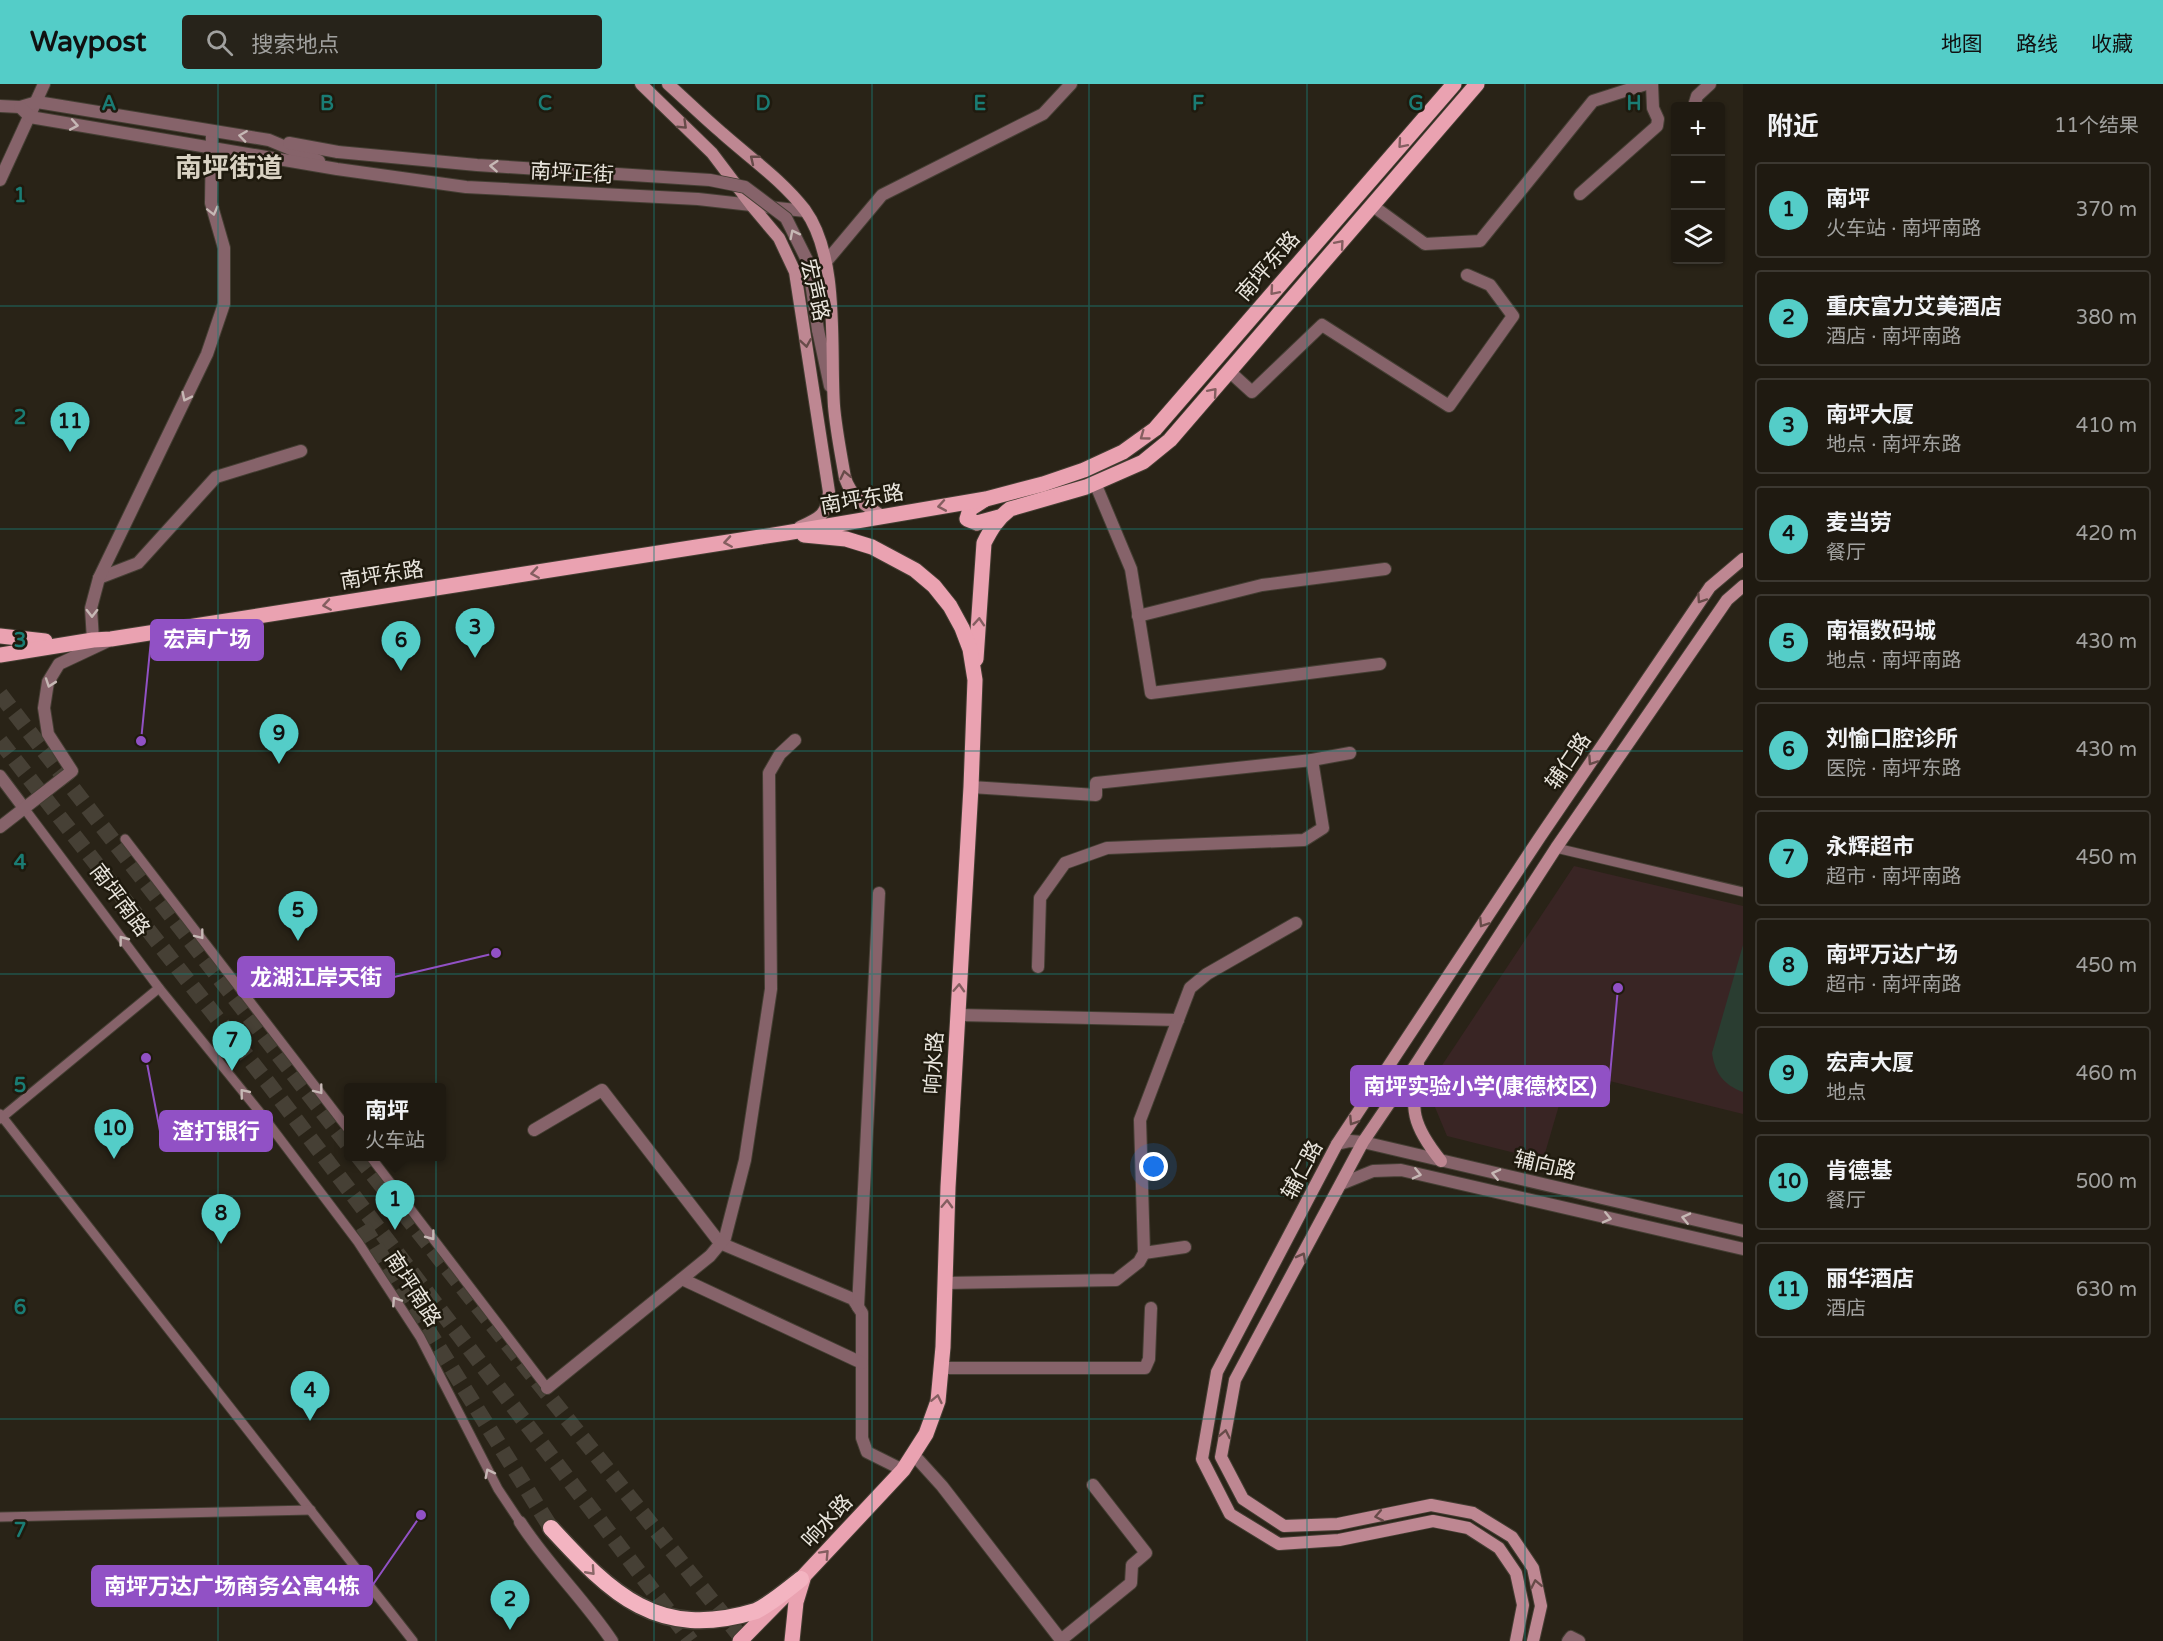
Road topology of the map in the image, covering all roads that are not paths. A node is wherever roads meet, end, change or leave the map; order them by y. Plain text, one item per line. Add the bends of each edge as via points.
1 (44, 84) edge
2 (641, 84) edge
3 (668, 84) edge
4 (1071, 84) edge
5 (1454, 84) edge
6 (1477, 84) edge
7 (1646, 84) edge
8 (1652, 84) edge
9 (1710, 84) edge
10 (38, 102) junction
11 (1695, 102) edge
12 (0, 106) edge
13 (20, 107) junction
14 (30, 117) junction
15 (212, 132) junction
16 (268, 140) junction
17 (212, 149) junction
18 (337, 169) junction
19 (0, 180) edge
20 (1580, 194) dead end
21 (752, 206) junction
22 (1373, 206) junction
23 (805, 211) junction
24 (825, 263) junction
25 (1467, 276) dead end
26 (1230, 372) junction
27 (834, 408) junction
28 (301, 451) dead end
29 (1095, 483) junction
30 (986, 498) junction
31 (882, 516) junction
32 (999, 517) junction
33 (786, 533) junction
34 (1743, 559) edge
35 (1385, 569) dead end
36 (99, 578) junction
37 (1743, 586) edge
38 (1138, 616) junction
39 (0, 636) edge
40 (111, 639) junction
41 (93, 640) junction
42 (0, 655) edge
43 (1380, 664) dead end
44 (975, 680) junction
45 (795, 740) dead end
46 (1350, 753) dead end
47 (1312, 760) junction
48 (0, 776) edge
49 (971, 787) junction
50 (24, 808) junction
51 (0, 827) edge
52 (125, 839) dead end
53 (1556, 848) junction
54 (1743, 892) edge
55 (879, 893) dead end
56 (1296, 923) dead end
57 (1038, 967) dead end
58 (159, 988) junction
59 (958, 1015) junction
60 (1178, 1020) junction
61 (1418, 1061) junction
62 (1, 1117) edge
63 (344, 1121) edge
64 (534, 1130) dead end
65 (1363, 1142) junction
66 (1337, 1144) junction
67 (374, 1161) edge
68 (1441, 1161) junction
69 (1341, 1184) junction
70 (1743, 1232) edge
71 (720, 1243) junction
72 (1185, 1247) dead end
73 (1743, 1249) edge
74 (1144, 1253) junction
75 (682, 1279) junction
76 (945, 1283) junction
77 (858, 1307) junction
78 (1151, 1308) dead end
79 (862, 1363) junction
80 (941, 1368) junction
81 (547, 1388) joint
82 (913, 1454) junction
83 (903, 1470) junction
84 (1093, 1485) dead end
85 (311, 1510) junction
86 (0, 1517) edge
87 (520, 1522) joint
88 (551, 1528) tunnel mouth
89 (803, 1577) junction
90 (413, 1641) edge
91 (612, 1641) edge
92 (740, 1641) edge
93 (792, 1641) edge
94 (1516, 1641) edge
95 (1533, 1641) edge
96 (1568, 1641) edge
97 (1579, 1641) edge

1 - 10 street
2 -> 21 main road, 宏声路 via 712,153
23 -> 3 main road, 宏声路 via 770,172
4 - 24 street via 1043,114 882,195
5 -> 30 main road, 南坪东路 via 1155,429 1123,452 1084,470
6 - 22 main road, 南坪东路
7 - 22 street via 1593,100 1480,241 1425,244
8 - 20 street via 1657,126
9 - 11 street
10 - 13 street, 南坪正街
10 - 14 street
10 - 15 street, 南坪正街
12 - 13 street, 南坪正街
13 - 14 street
14 -> 17 street, 南坪正街
14 - 19 street
16 -> 15 street, 南坪正街
15 - 17 street
16 - 18 street, 南坪正街
27 -> 16 street, bridge via 808,262 786,218 745,187 700,180 338,152
17 - 18 street, 南坪正街
17 -> 36 street via 211,203 224,248 224,304 207,354
18 - 21 street, 南坪正街 via 466,187 698,199
21 - 23 street, 南坪正街
21 -> 33 main road, 宏声路 via 779,238 795,272 829,492 822,516
26 -> 22 main road, 南坪东路
23 - 24 main road, 宏声路 via 821,244
24 - 27 main road, 宏声路
25 - 26 street via 1490,285 1514,316 1449,406 1322,325 1252,392
29 -> 26 main road, 南坪东路 via 1143,462 1170,440
31 -> 27 main road, 宏声路 via 855,499 849,489
28 - 36 street via 216,477 138,563
29 - 32 main road, 南坪东路 via 1010,509
29 - 38 street via 1131,569
30 -> 31 main road, 南坪东路
30 - 32 main road, 南坪东路 via 970,509 967,519 977,523
31 - 33 main road, 南坪东路
44 -> 32 main road via 984,543
33 -> 40 main road, 南坪东路
33 - 44 main road, 响水路 via 855,542 915,570 934,586 962,628
34 -> 66 main road, 辅仁路 via 1710,587
35 - 38 street via 1262,585
36 -> 41 street via 91,608
37 - 53 main road, 辅仁路 via 1727,600
38 - 43 street via 1151,693
39 - 41 main road via 37,641
40 - 41 main road, 南坪东路
40 -> 50 street via 59,664 48,682 44,708 48,734 72,771
41 - 42 main road
44 - 49 main road, 响水路
45 - 71 street via 780,753 769,773 771,989 745,1160 725,1238
46 - 47 street
47 - 49 street via 1096,783 1096,795
47 - 57 street via 1323,828 1304,840 1107,848 1065,863 1040,898
48 - 50 street, 南坪南路
59 -> 49 main road, 响水路
50 - 51 street
58 -> 50 street, 南坪南路
52 -> 63 street, 南坪南路
53 - 54 street
53 - 61 main road, 辅仁路
55 - 77 street
56 - 60 street via 1198,981 1190,988
58 - 62 street
87 -> 58 street, 南坪南路 via 498,1489 420,1337 358,1242
59 - 60 street
76 -> 59 main road, 响水路
60 - 74 street via 1140,1120
61 - 65 main road, 辅仁路
61 - 68 main road via 1414,1112 1423,1136
62 - 85 street
64 - 71 street via 602,1090
65 - 66 street, 辅向路
65 - 68 street, 辅向路
65 - 69 main road, 辅仁路
66 - 94 main road, 辅仁路 via 1217,1372 1202,1459 1230,1514 1279,1544 1339,1540 1433,1521 1468,1528 1498,1548 1516,1573 1523,1605
67 -> 81 street, 南坪南路
70 -> 68 street, 辅向路
69 -> 73 street, 辅向路 via 1372,1171 1401,1170
95 -> 69 main road, 辅仁路 via 1541,1606 1533,1568 1512,1537 1473,1513 1431,1505 1338,1524 1284,1526 1243,1499 1221,1457 1235,1380
71 - 75 street
71 - 77 street via 853,1299
72 - 74 street
74 - 76 street via 1139,1262 1116,1280
75 - 79 street
75 - 81 street
76 - 80 main road, 响水路
77 - 79 street via 862,1313
78 - 80 street via 1149,1359 1145,1368
79 - 83 street via 862,1438 867,1452
82 -> 80 main road, 响水路 via 926,1434 938,1401
82 - 83 main road, 响水路
82 - 84 street via 1060,1640 1131,1584 1132,1565 1146,1553
89 -> 83 main road, 响水路
85 - 86 street
85 - 90 street
87 - 91 street, 南坪南路
88 -> 89 highway via 615,1598 643,1618 673,1628 701,1630 741,1619
89 - 92 main road, 响水路
89 - 93 main road
96 - 97 street via 1571,1637

